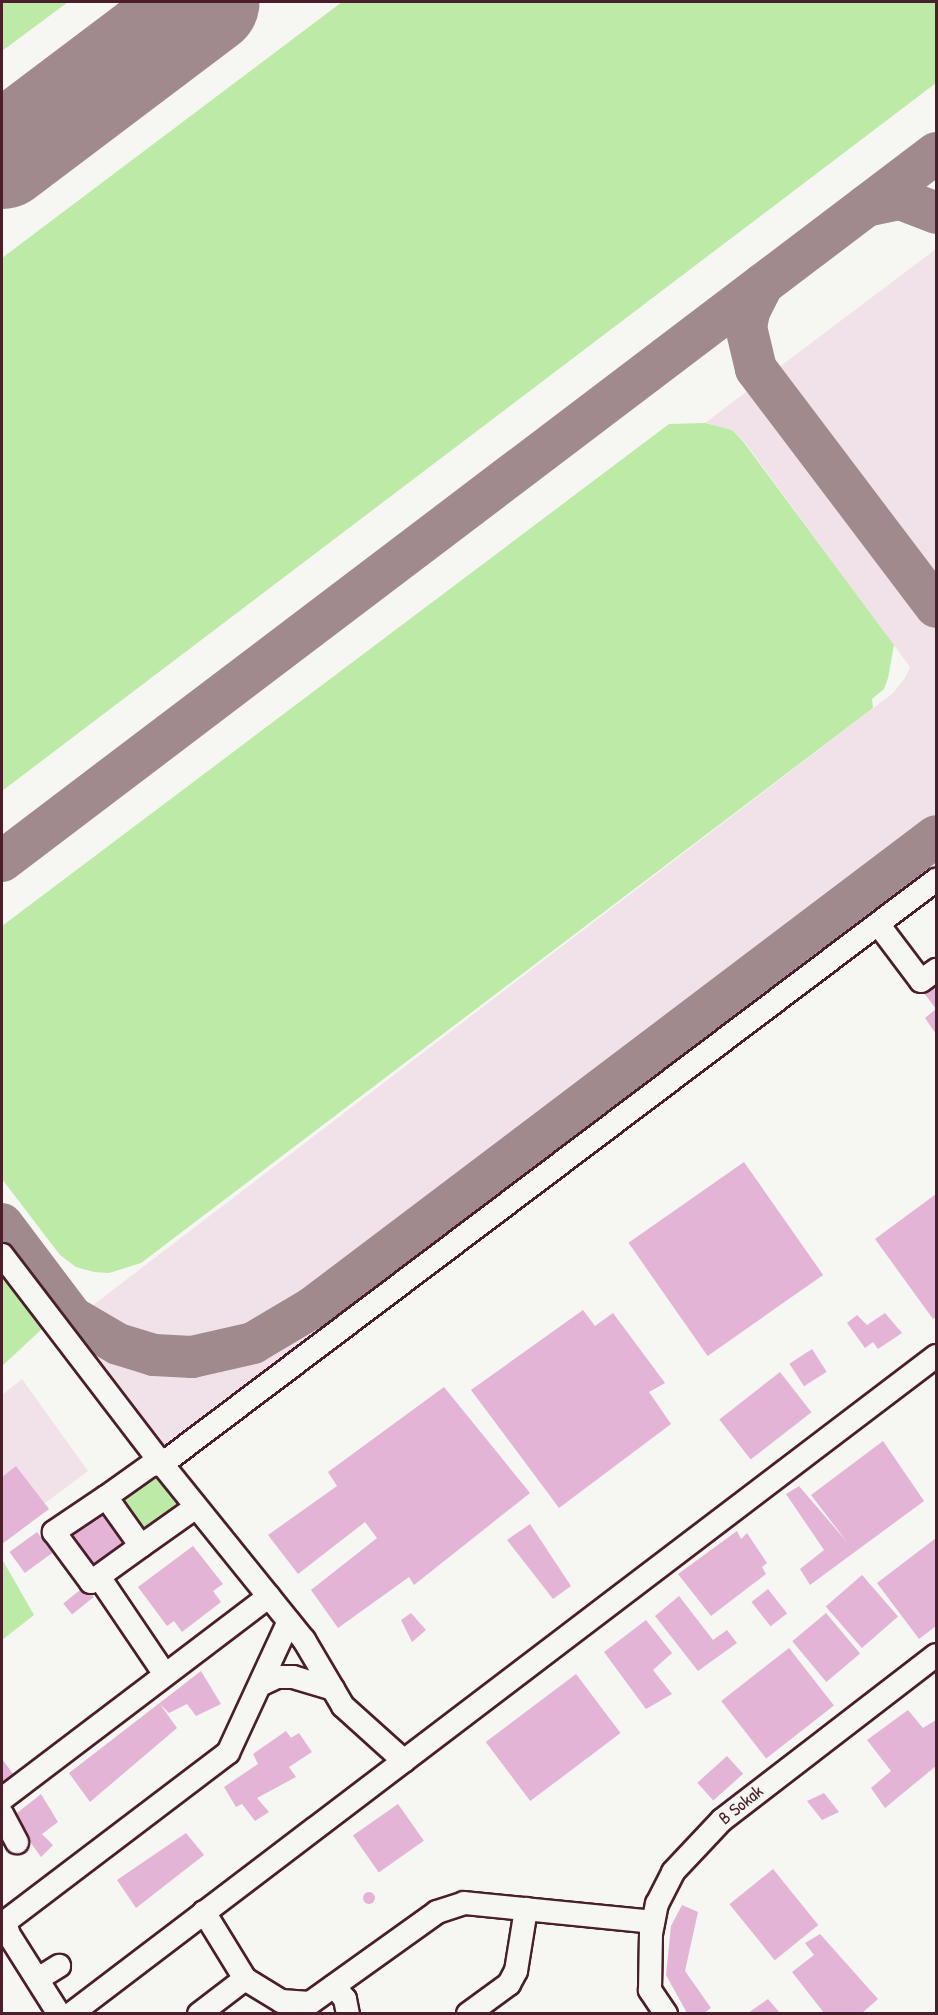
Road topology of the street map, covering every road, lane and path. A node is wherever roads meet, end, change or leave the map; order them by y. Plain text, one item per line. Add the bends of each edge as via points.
1 (936, 880) edge
2 (878, 924) junction
3 (936, 970) edge
4 (2, 1255) edge
5 (936, 1356) edge
6 (162, 1464) junction
7 (106, 1497) junction
8 (196, 1506) junction
9 (141, 1546) junction
10 (99, 1577) junction
11 (269, 1596) junction
12 (289, 1621) junction
13 (936, 1654) edge
14 (164, 1673) junction
15 (262, 1684) junction
16 (333, 1689) junction
17 (404, 1761) junction
18 (2, 1800) edge
19 (2, 1814) edge
20 (17, 1842) dead end
21 (526, 1909) junction
22 (204, 1912) junction
23 (653, 1922) junction
24 (59, 1966) dead end
25 (38, 1979) junction
26 (245, 1979) junction
27 (334, 1986) junction
28 (650, 1990) junction
29 (59, 2013) edge
30 (71, 2013) edge
31 (199, 2013) edge
32 (348, 2013) edge
33 (468, 2013) edge
34 (651, 2013) edge
35 (666, 2013) edge

1 - 2 lane
2 - 3 lane via 921,981
2 - 6 lane
4 - 6 lane
5 - 17 lane
6 - 7 lane via 151,1465
6 - 8 lane
7 - 9 lane
7 - 10 lane via 54,1532 92,1582
8 - 9 lane
8 - 11 lane
9 - 10 lane
10 - 14 lane
11 - 12 lane
11 - 14 lane
12 - 15 lane
12 - 16 lane
13 - 23 lane, B Sokak via 722,1820 673,1872
14 - 18 lane
15 - 16 lane via 277,1677 293,1677
15 - 25 lane via 228,1753 5,1922
16 - 17 lane via 359,1724
17 - 22 lane
19 - 20 lane
21 - 23 lane
21 - 27 lane via 464,1903 437,1912
21 - 33 lane via 516,1971 509,1984
22 - 26 lane
22 - 30 lane
23 - 28 lane, B Sokak
24 - 25 lane
25 - 29 lane
26 - 27 lane via 281,2001 291,2002 310,2003
26 - 31 lane
27 - 32 lane via 345,1999
28 - 34 lane, B Sokak
28 - 35 lane

